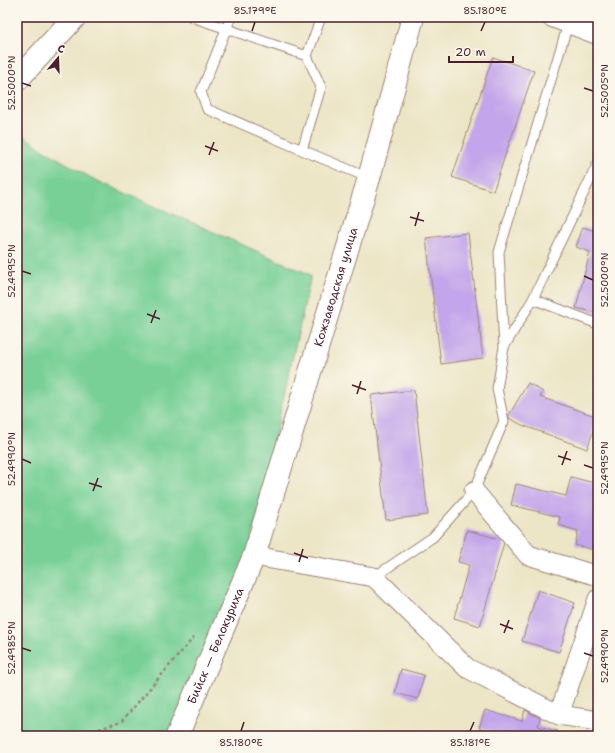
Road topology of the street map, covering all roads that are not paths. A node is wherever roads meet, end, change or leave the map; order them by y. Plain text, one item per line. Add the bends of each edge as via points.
1 (75, 17) edge
2 (192, 17) edge
3 (231, 17) edge
4 (321, 17) edge
5 (413, 17) edge
6 (559, 20) edge
7 (227, 29) junction
8 (598, 36) edge
9 (307, 56) junction
10 (17, 80) edge
11 (302, 150) junction
12 (598, 163) edge
13 (369, 178) junction
14 (533, 299) junction
15 (598, 324) edge
16 (504, 347) junction
17 (474, 492) junction
18 (254, 556) junction
19 (598, 576) edge
20 (374, 577) junction
21 (598, 599) edge
22 (559, 714) junction
23 (598, 721) edge
24 (177, 736) edge

1 - 10 main road
2 - 7 lane
3 - 7 lane
4 - 9 lane
5 - 13 main road, Кожзаводская улица
6 - 8 street
6 - 16 lane via 499,252
7 - 9 lane
7 - 11 lane via 201,92 207,108
9 - 11 lane via 321,86
11 - 13 lane
12 - 14 lane
13 - 18 main road, Кожзаводская улица
14 - 15 lane
14 - 16 lane
16 - 17 lane via 497,389 504,421
17 - 19 street via 528,555
17 - 20 lane via 433,537
18 - 20 street
18 - 24 main road, Бийск — Белокуриха
20 - 22 street via 467,668
21 - 22 street
22 - 23 street

